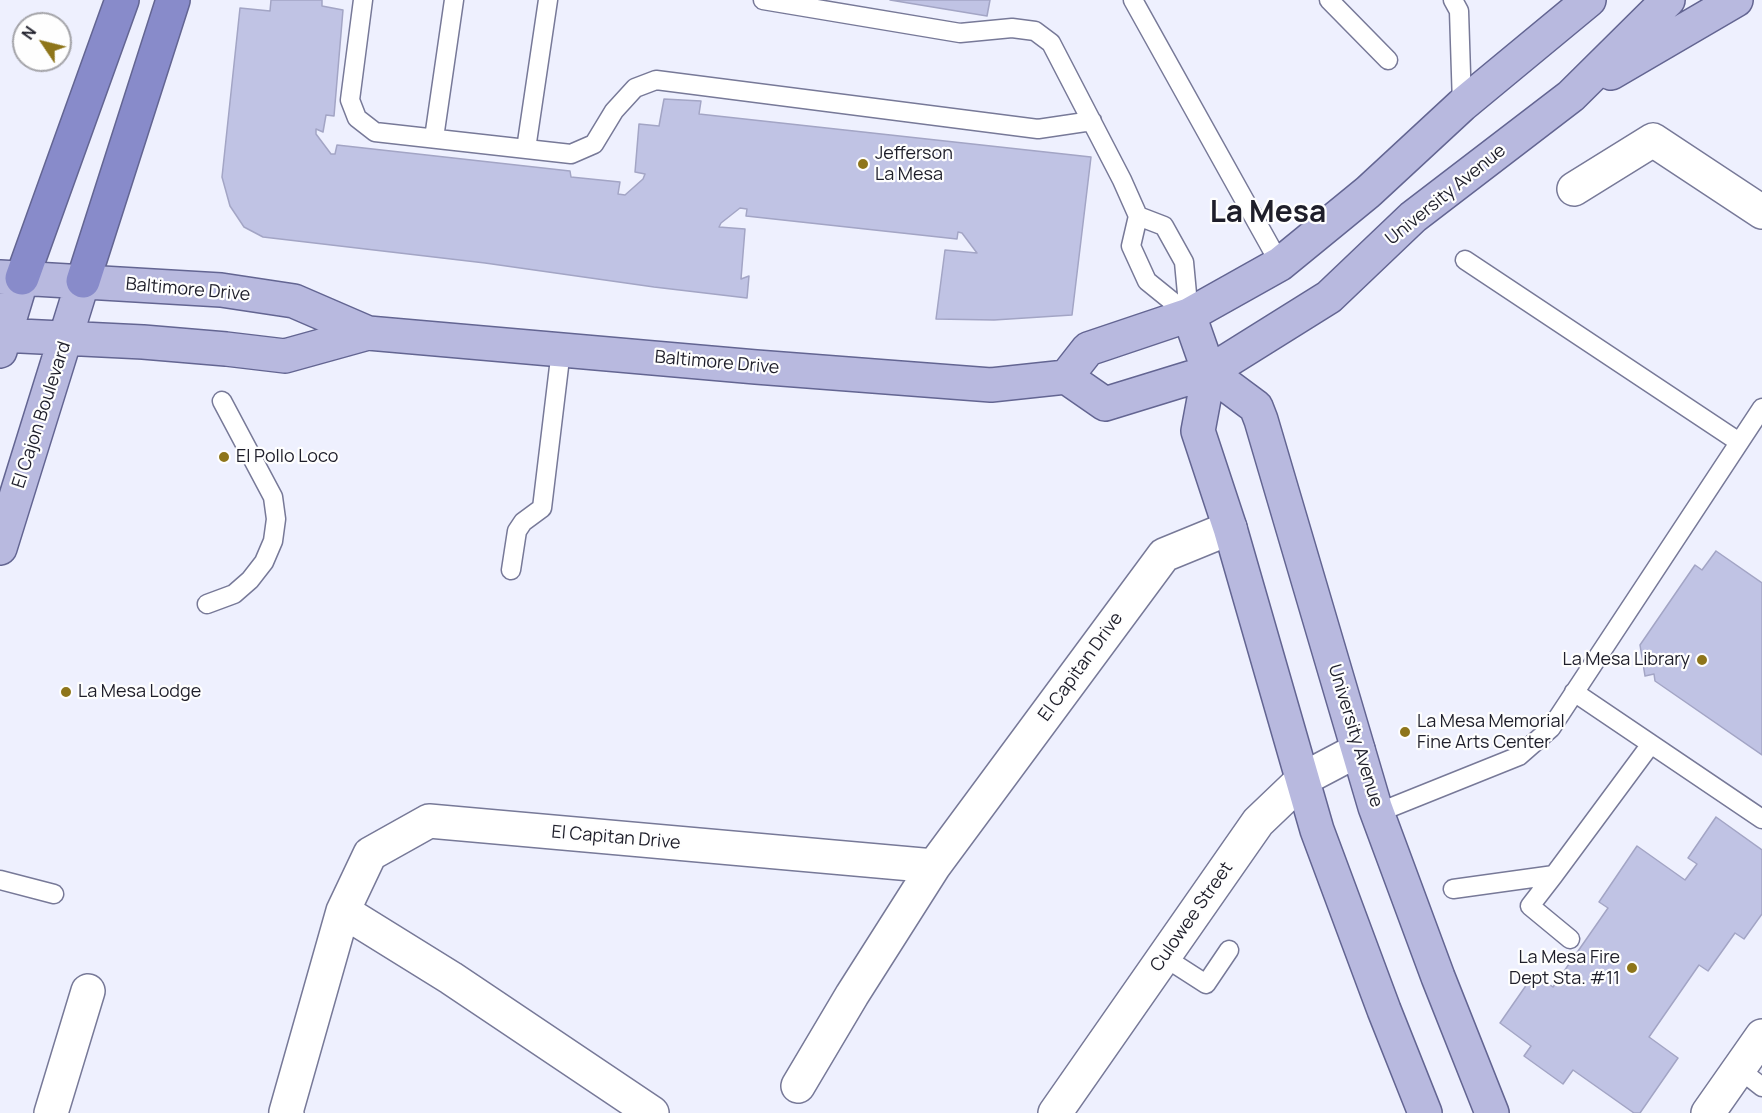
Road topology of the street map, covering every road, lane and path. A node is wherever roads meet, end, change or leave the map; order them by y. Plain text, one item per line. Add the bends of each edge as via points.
1 (122, 0) edge
2 (173, 0) edge
3 (363, 0) edge
4 (454, 0) edge
5 (548, 0) edge
6 (764, 0) edge
7 (1133, 0) edge
8 (1329, 0) edge
9 (1453, 0) edge
10 (1555, 0) edge
11 (1589, 0) edge
12 (1668, 0) edge
13 (1736, 0) edge
14 (1529, 52) junction
15 (1388, 60) dead end
16 (1571, 96) junction
17 (1462, 105) junction
18 (1092, 122) junction
19 (434, 138) junction
20 (526, 149) junction
21 (1574, 189) dead end
22 (1762, 212) edge
23 (1138, 216) junction
24 (1465, 260) dead end
25 (1280, 264) junction
26 (11, 278) edge
27 (83, 281) junction
28 (1189, 315) junction
29 (368, 333) junction
30 (67, 338) junction
31 (2, 340) edge
32 (561, 350) junction
33 (1209, 372) junction
34 (1066, 377) junction
35 (222, 401) dead end
36 (1762, 408) edge
37 (1739, 442) junction
38 (1230, 528) junction
39 (0, 548) edge
40 (511, 570) dead end
41 (207, 604) dead end
42 (1575, 692) junction
43 (1651, 744) junction
44 (1358, 750) junction
45 (1303, 779) junction
46 (1377, 813) junction
47 (1762, 819) edge
48 (934, 866) junction
49 (1554, 875) junction
50 (0, 880) edge
51 (1453, 889) dead end
52 (54, 894) dead end
53 (344, 911) junction
54 (1570, 939) dead end
55 (1229, 950) dead end
56 (1164, 957) junction
57 (88, 992) dead end
58 (1762, 1036) edge
59 (1751, 1078) edge
60 (798, 1086) dead end
61 (51, 1113) edge
62 (287, 1113) edge
63 (652, 1113) edge
64 (1054, 1113) edge
65 (1425, 1113) edge
66 (1492, 1113) edge
67 (1708, 1113) edge

1 - 26 highway
2 - 27 highway
3 - 19 lane via 350,100 357,118 375,132
4 - 19 lane
5 - 20 lane
6 - 18 lane via 960,33 1012,28 1035,31 1051,43
7 - 25 lane
8 - 15 lane
9 - 17 lane via 1459,11
10 - 14 main road
11 - 14 main road
12 - 16 main road, University Avenue
13 - 16 main road
14 - 17 main road
16 - 33 main road, University Avenue via 1413,217 1329,297
17 - 25 main road via 1368,192
18 - 20 lane via 1038,129 656,80 635,88 614,111 594,144 571,154
18 - 23 lane
19 - 20 lane
21 - 22 street via 1653,140
23 - 28 lane via 1164,226 1184,262
23 - 28 lane via 1131,246 1147,281
24 - 37 lane
25 - 28 main road
26 - 27 main road, Baltimore Drive
26 - 31 main road
27 - 29 main road, Baltimore Drive via 221,290 294,301
27 - 30 main road, El Cajon Boulevard
28 - 33 main road
28 - 34 main road via 1088,349
29 - 30 main road, Baltimore Drive via 285,357 226,348
29 - 32 main road, Baltimore Drive
30 - 31 main road, Baltimore Drive
30 - 39 main road, El Cajon Boulevard
32 - 34 main road, Baltimore Drive via 991,385
32 - 40 lane via 542,508 517,531
33 - 34 main road via 1105,404
33 - 38 main road via 1197,431
33 - 44 main road, University Avenue via 1256,407
35 - 41 lane via 273,497 276,519 273,541 250,580 234,594
36 - 37 lane
37 - 42 lane
38 - 45 main road
38 - 48 street, El Capitan Drive via 1164,555
42 - 43 lane
42 - 46 lane via 1551,728 1519,756
43 - 47 lane
43 - 49 lane
44 - 45 street, Culowee Street
44 - 46 main road, University Avenue
45 - 56 street, Culowee Street via 1258,822
45 - 65 main road via 1322,841
46 - 66 main road, University Avenue
48 - 53 street, El Capitan Drive via 429,821 370,854
48 - 60 street, El Capitan Drive
49 - 51 lane
49 - 54 lane via 1530,906
50 - 52 lane
53 - 62 street, El Capitan Drive
53 - 63 street
55 - 56 lane via 1206,984
56 - 64 street, Culowee Street
57 - 61 street
58 - 59 street
59 - 67 street

